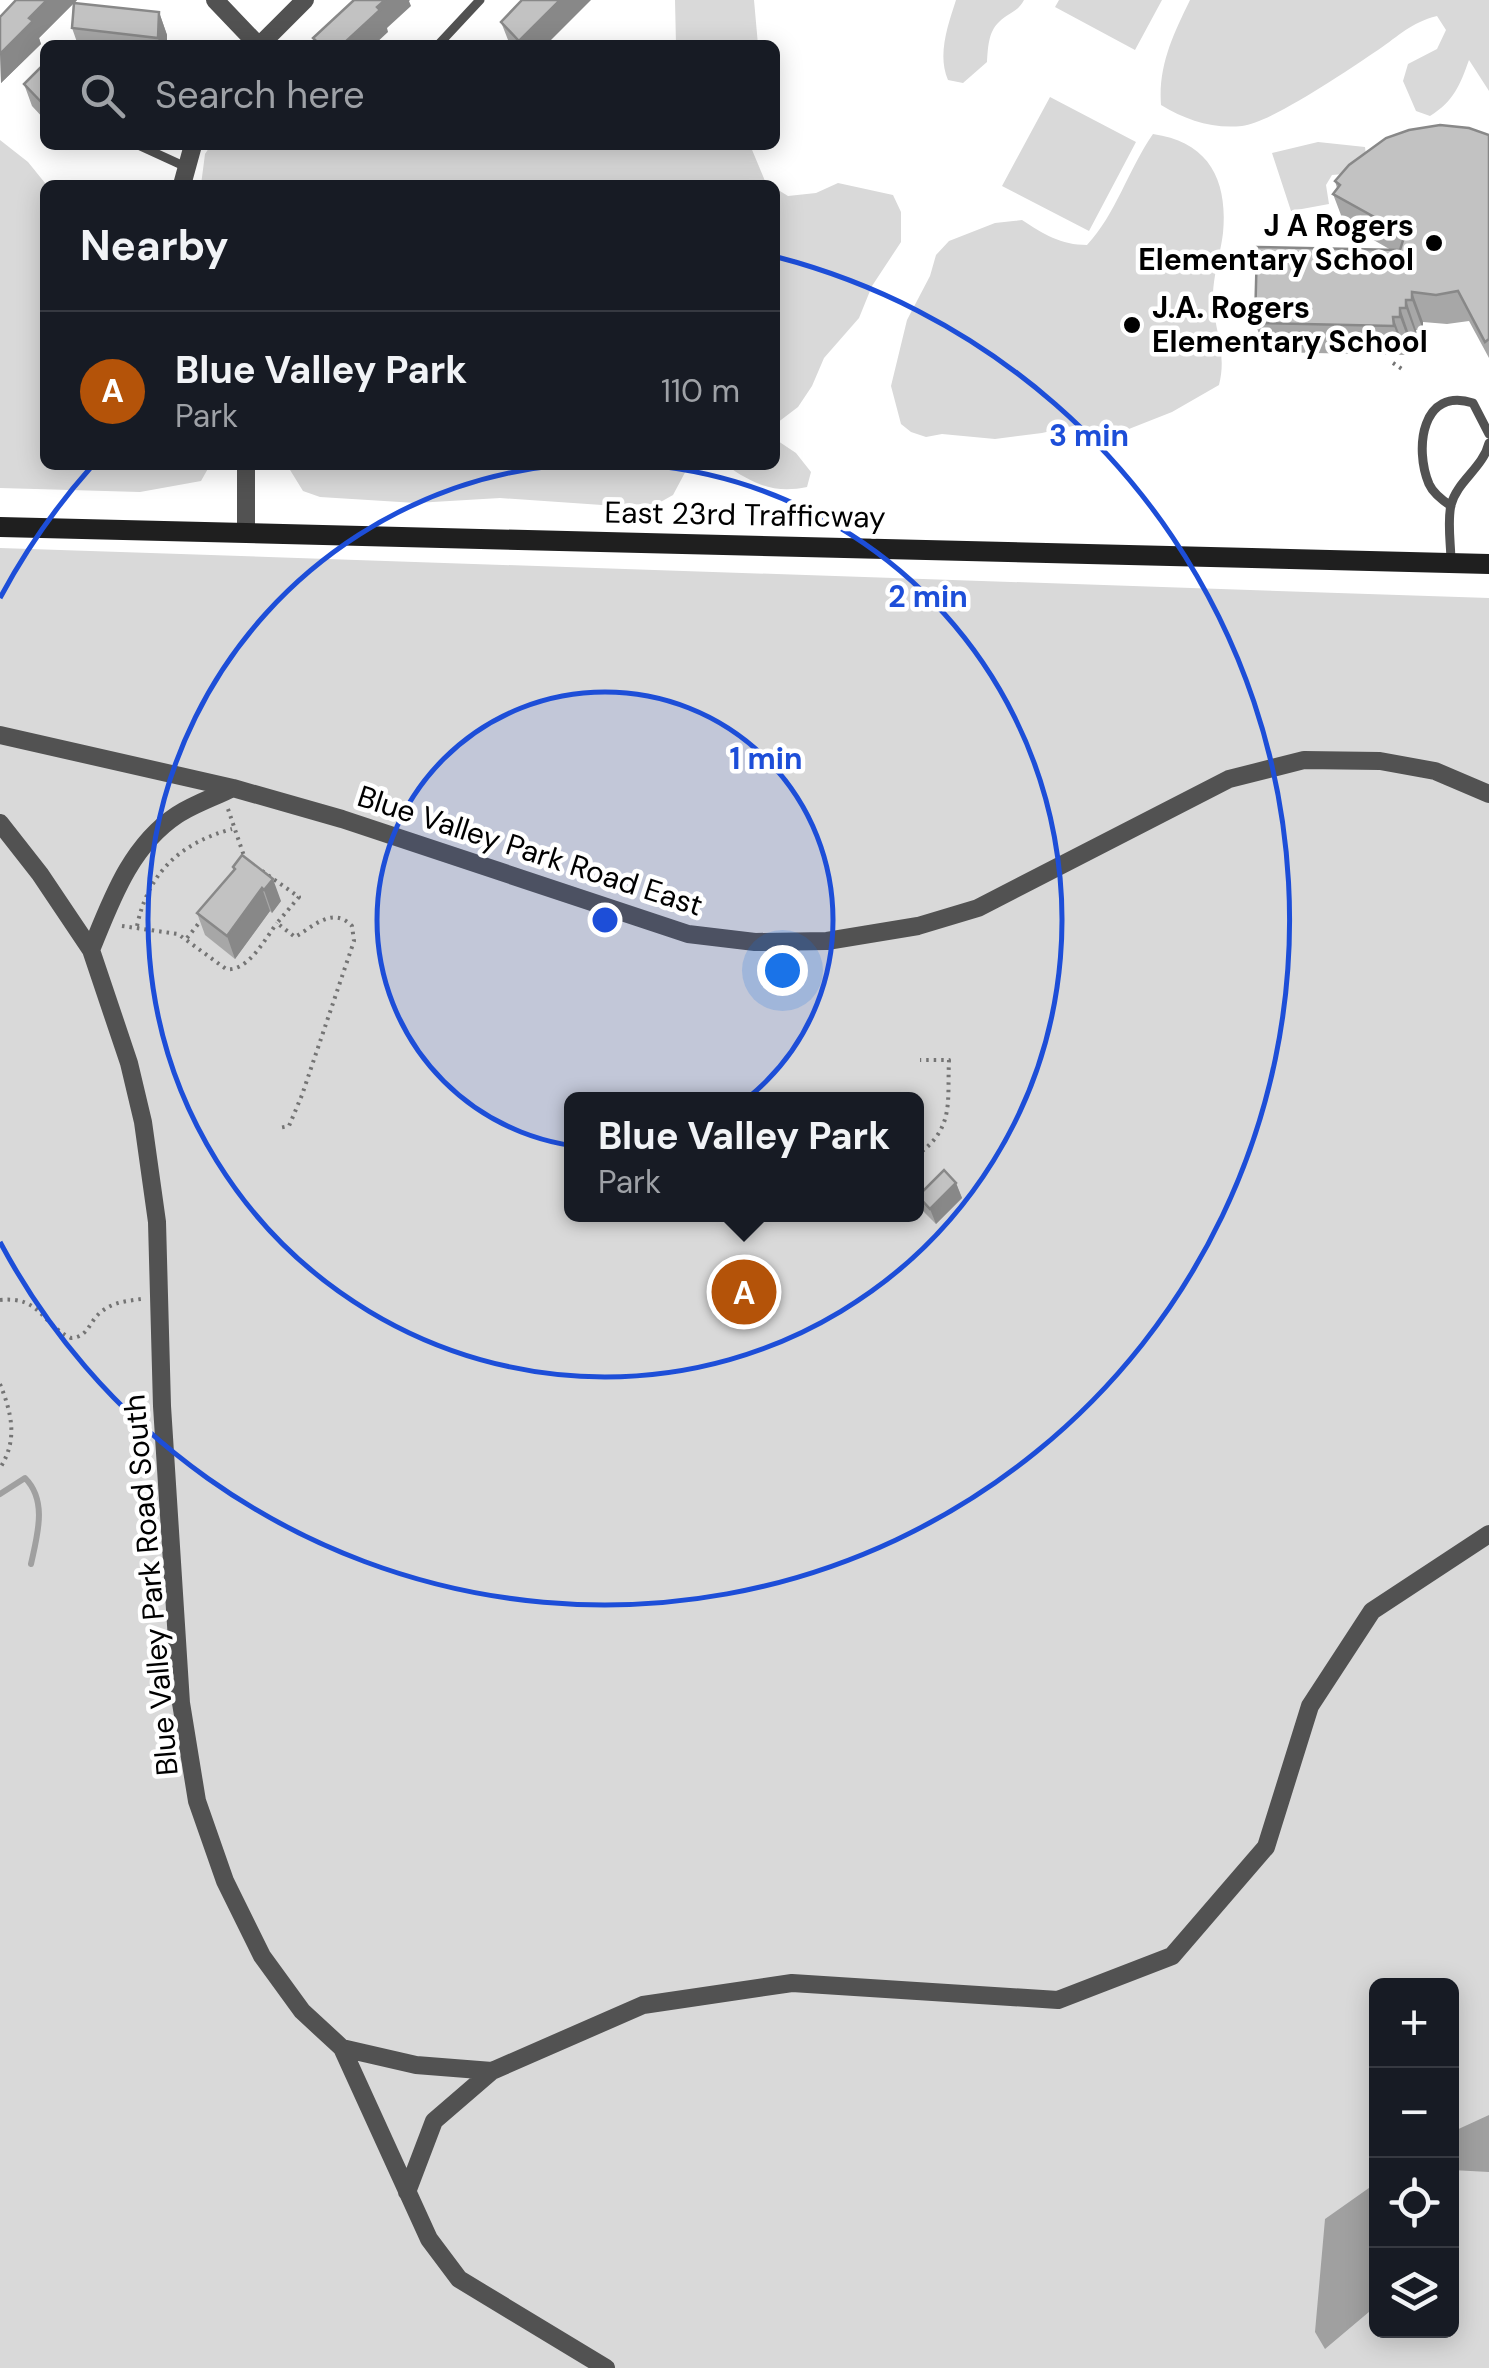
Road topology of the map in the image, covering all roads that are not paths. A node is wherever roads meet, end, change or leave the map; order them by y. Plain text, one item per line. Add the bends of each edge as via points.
1 (214, 0) edge
2 (305, 0) edge
3 (480, 0) edge
4 (254, 40) edge
5 (264, 40) edge
6 (443, 40) edge
7 (145, 150) edge
8 (192, 150) edge
9 (184, 176) edge
10 (1489, 434) edge
11 (1489, 444) edge
12 (246, 470) edge
13 (1451, 506) junction
14 (0, 526) edge
15 (246, 533) junction
16 (1452, 562) junction
17 (1489, 564) edge
18 (0, 735) edge
19 (227, 791) junction
20 (1489, 794) edge
21 (0, 822) edge
22 (91, 950) junction
23 (1489, 1534) edge
24 (342, 2048) junction
25 (492, 2070) junction
26 (407, 2192) junction
27 (606, 2368) edge

1 - 4 street
2 - 5 street
3 - 6 lane
7 - 9 lane
8 - 9 street
10 - 13 lane via 1473,403 1458,398 1430,412 1425,470 1430,488
11 - 13 lane
12 - 15 street
13 - 16 lane
14 - 15 main road, East 23rd Trafficway
15 - 16 main road, East 23rd Trafficway
16 - 17 main road, East 23rd Trafficway
18 - 19 street, Blue Valley Park Road East
19 - 20 street, Blue Valley Park Road East via 342,819 688,934 755,942 827,941 978,908 1229,779 1304,760 1435,771
19 - 22 street via 154,832 131,862
21 - 22 street, Blue Valley Park Road South
22 - 24 street, Blue Valley Park Road South via 129,1063 156,1222 182,1703 197,1801 225,1881 262,1956 302,2011
23 - 25 street via 1372,1611 1310,1706 1266,1848 1172,1956 1058,2000 792,1984 642,2004
24 - 25 street via 416,2065
24 - 26 street, Blue Valley Park Road South
25 - 26 street via 434,2121
26 - 27 street, Blue Valley Park Road South via 458,2279

